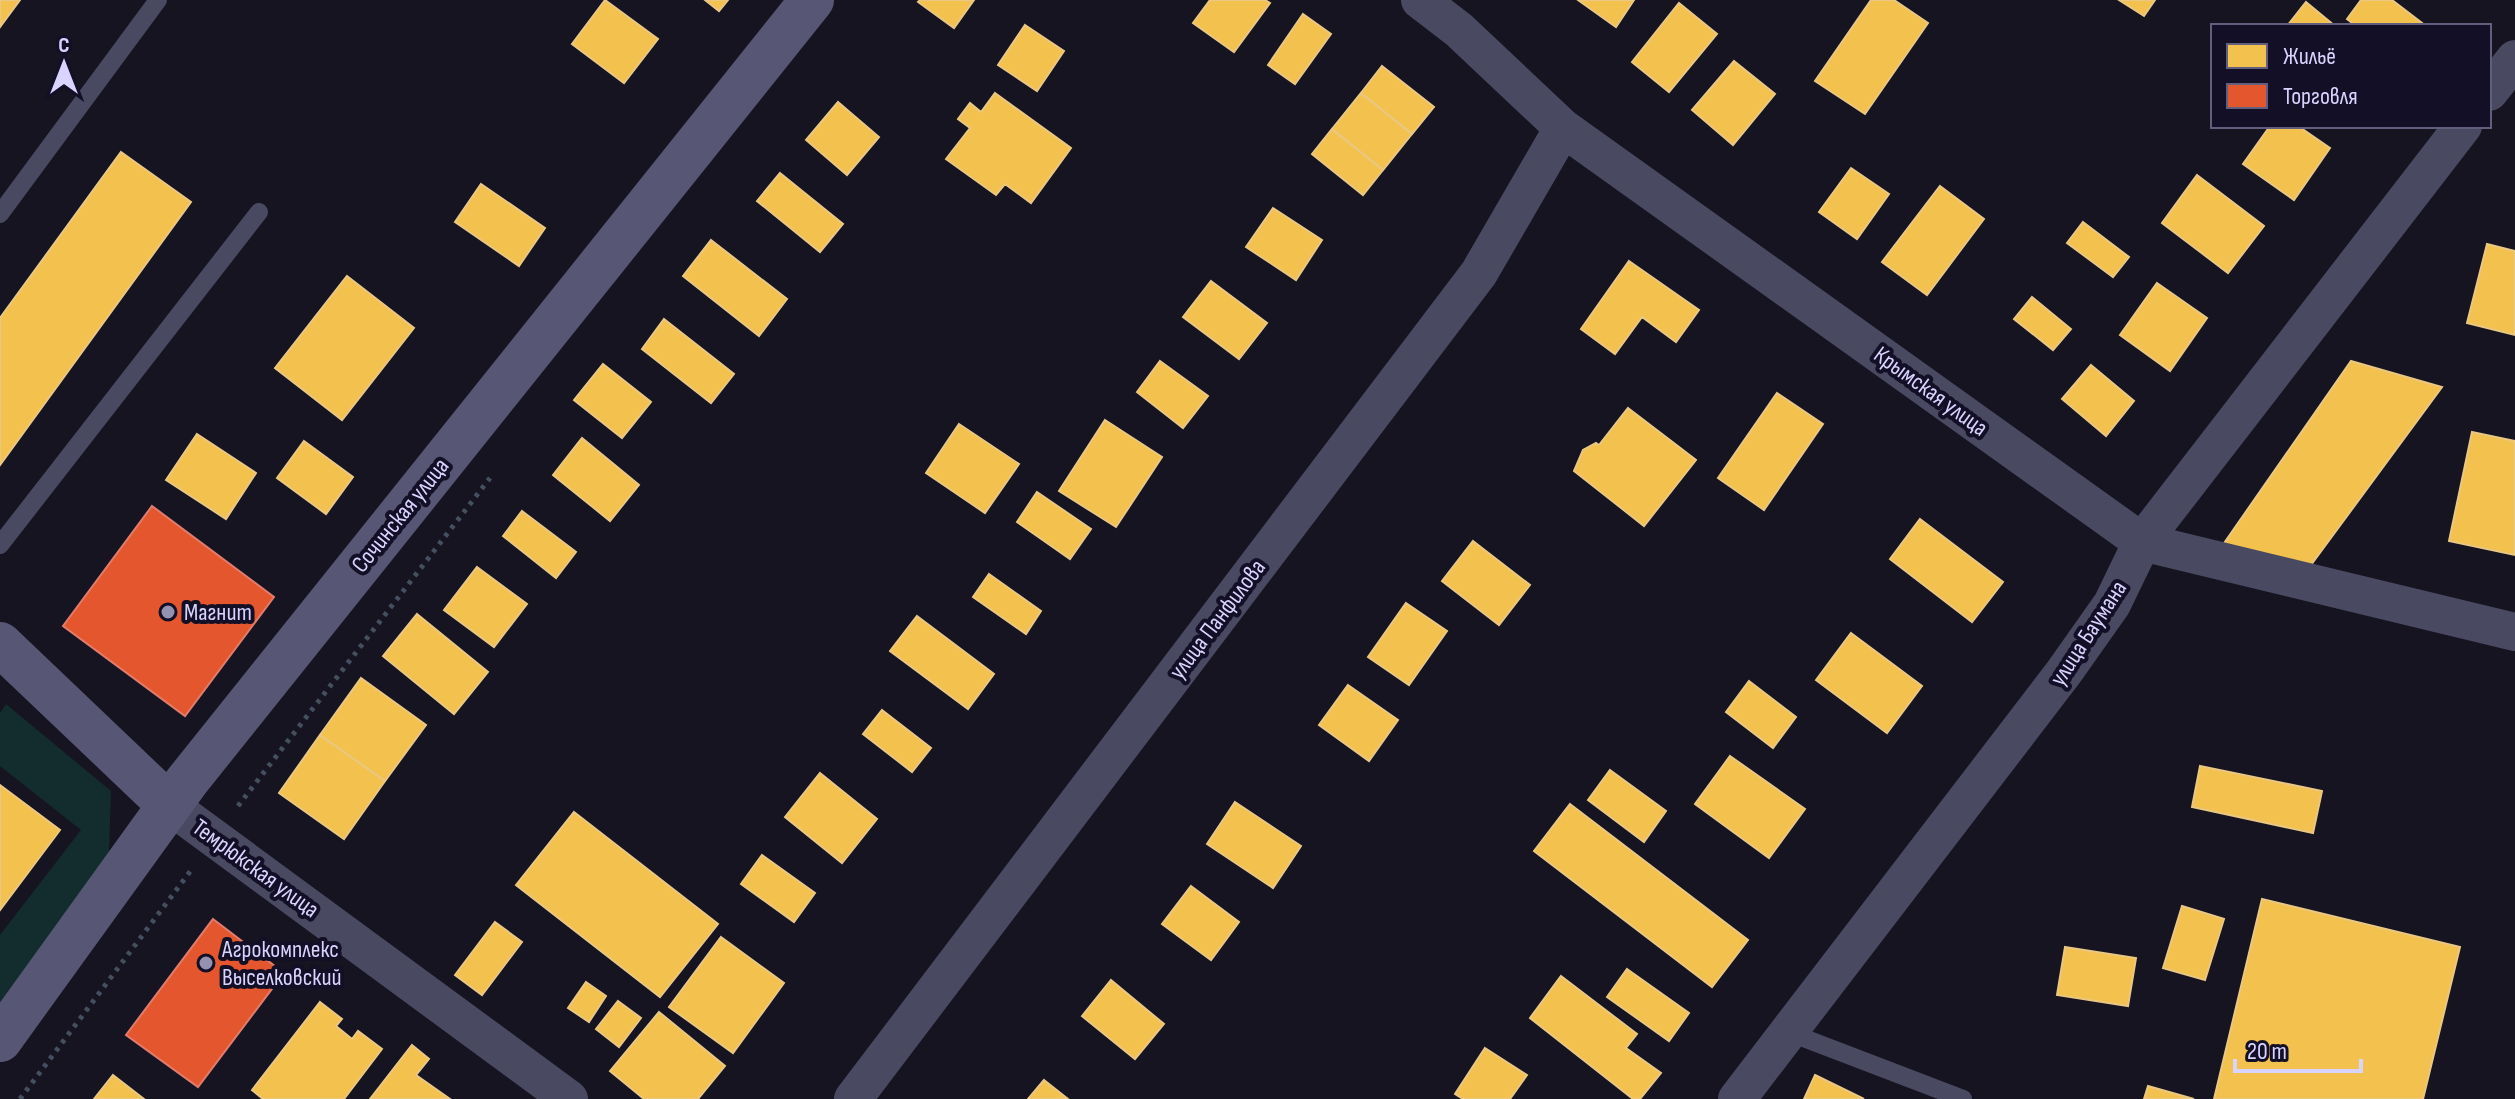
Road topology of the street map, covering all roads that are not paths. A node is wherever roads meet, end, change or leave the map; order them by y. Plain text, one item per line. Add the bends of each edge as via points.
1 (158, 0) edge
2 (812, 0) edge
3 (1420, 0) edge
4 (2515, 59) edge
5 (2491, 89) edge
6 (1563, 128) junction
7 (2461, 128) edge
8 (259, 212) dead end
9 (0, 214) edge
10 (2142, 542) junction
11 (0, 545) edge
12 (2515, 632) edge
13 (2, 649) edge
14 (169, 805) junction
15 (1788, 1032) junction
16 (0, 1040) edge
17 (569, 1099) edge
18 (853, 1099) edge
19 (1737, 1099) edge
20 (1963, 1099) edge

1 - 9 lane
2 - 14 street, Сочинская улица
3 - 6 street, Крымская улица
4 - 5 street
6 - 10 street, Крымская улица
6 - 18 street, улица Панфилова via 1479,273
7 - 10 street, улица Баумана
8 - 11 lane
10 - 12 street, Крымская улица
10 - 15 street, улица Баумана via 2112,604 2064,672
13 - 14 street, Темрюкская улица
14 - 16 street, Сочинская улица
14 - 17 street, Темрюкская улица
15 - 19 street, улица Баумана
15 - 20 lane

